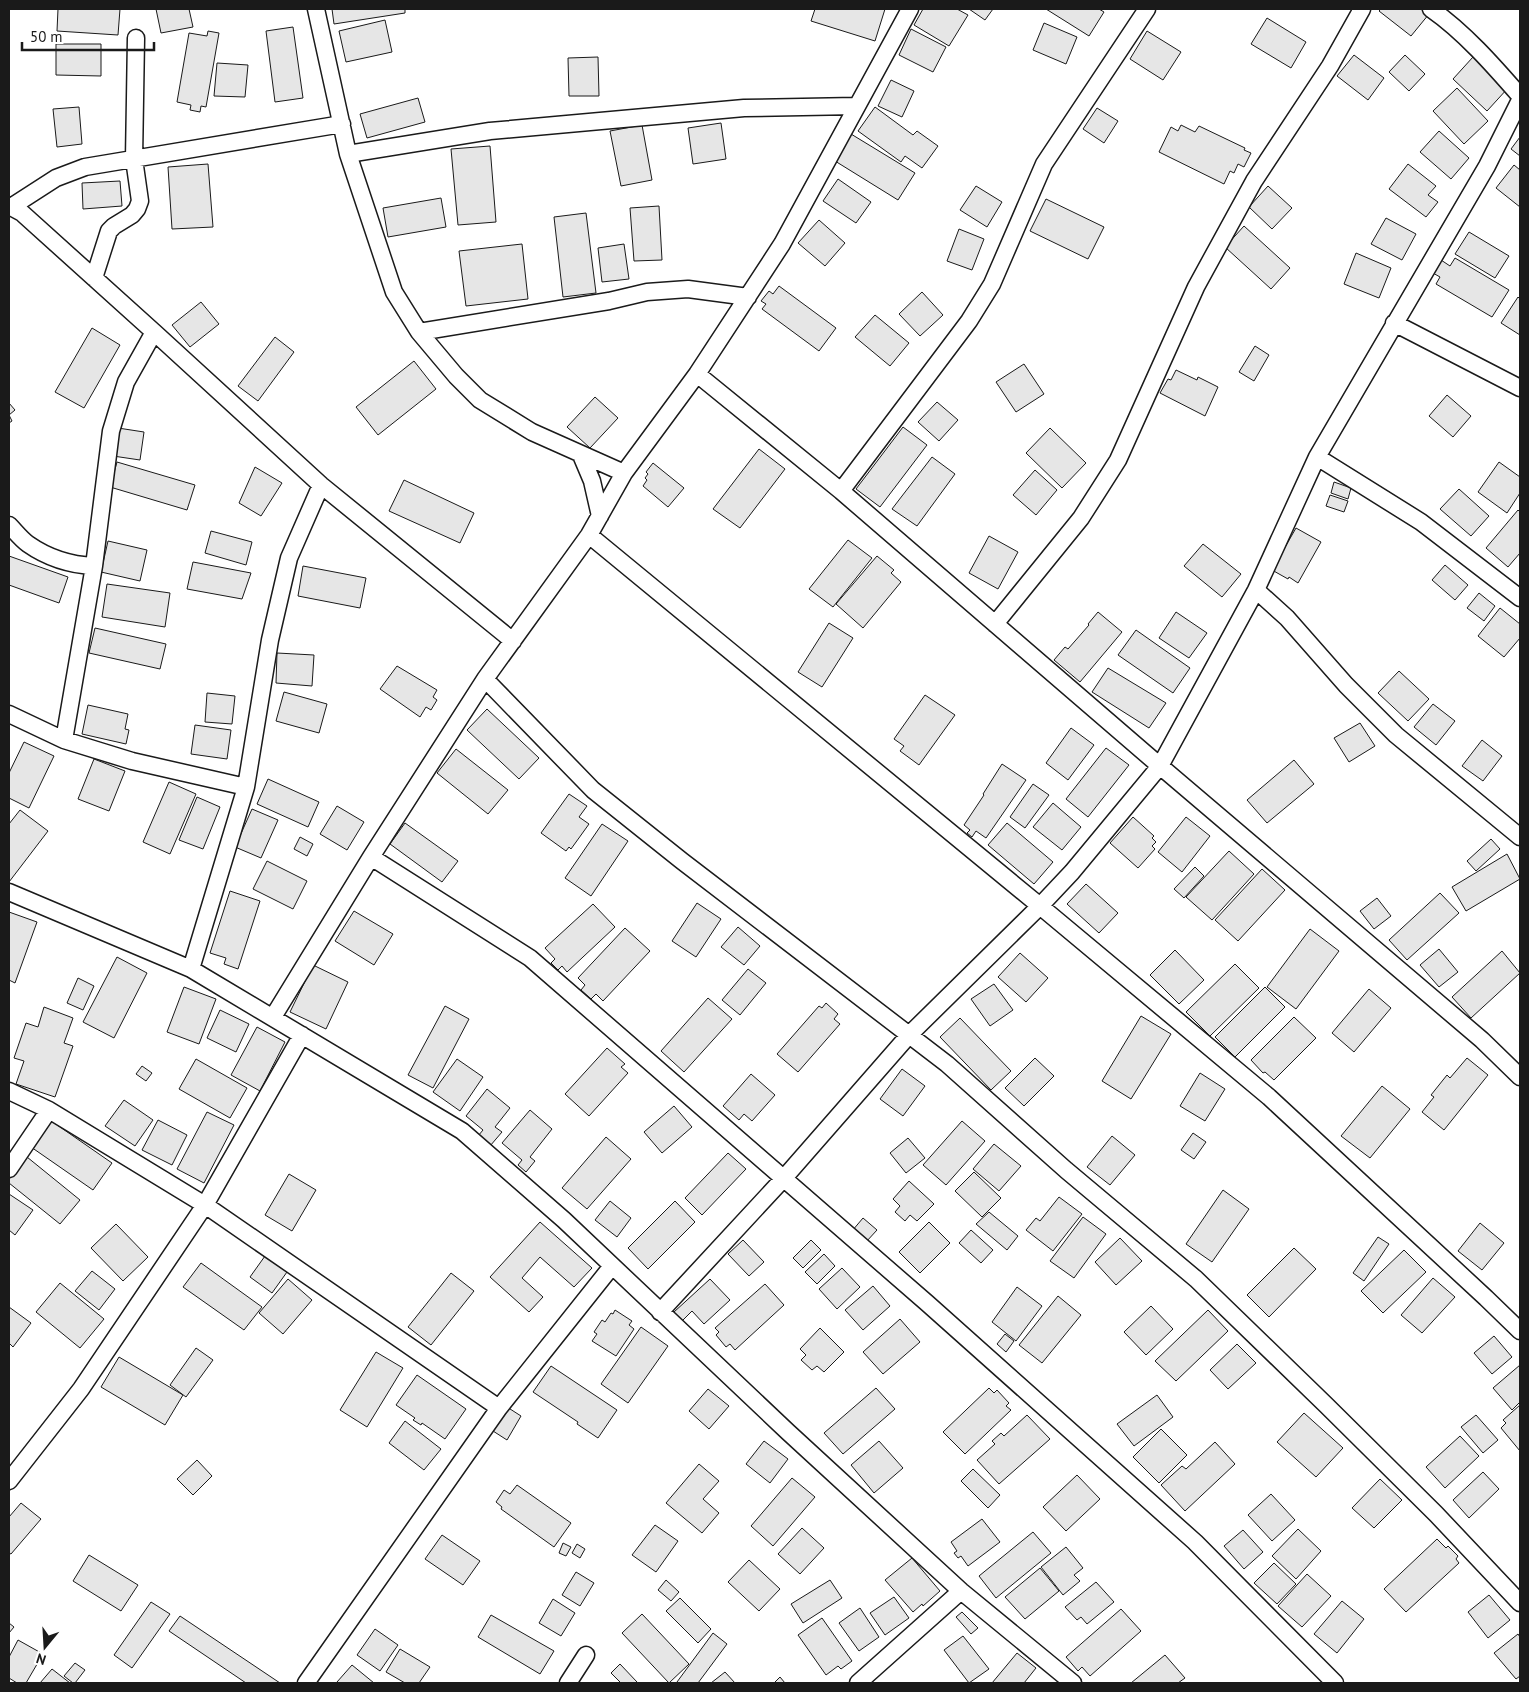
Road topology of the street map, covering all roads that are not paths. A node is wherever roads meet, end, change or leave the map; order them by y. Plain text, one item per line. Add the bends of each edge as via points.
1 (316, 9) edge
2 (910, 9) edge
3 (1146, 9) edge
4 (1362, 9) edge
5 (1431, 9) edge
6 (136, 38) dead end
7 (1520, 96) edge
8 (1520, 100) edge
9 (856, 106) junction
10 (342, 124) junction
11 (348, 154) junction
12 (134, 159) junction
13 (10, 207) edge
14 (94, 278) junction
15 (748, 297) junction
16 (1394, 323) junction
17 (154, 332) junction
18 (419, 332) junction
19 (697, 374) junction
20 (1520, 388) edge
21 (581, 454) junction
22 (1317, 457) junction
23 (624, 474) junction
24 (321, 486) junction
25 (842, 491) junction
26 (600, 516) junction
27 (9, 525) edge
28 (589, 535) junction
29 (94, 566) junction
30 (1256, 590) junction
31 (1520, 598) edge
32 (995, 624) junction
33 (512, 641) junction
34 (485, 679) junction
35 (9, 714) edge
36 (64, 740) junction
37 (1160, 766) junction
38 (246, 787) junction
39 (1520, 838) edge
40 (371, 857) junction
41 (9, 892) edge
42 (1040, 906) junction
43 (191, 969) junction
44 (273, 1017) junction
45 (302, 1035) junction
46 (910, 1035) junction
47 (1520, 1077) edge
48 (9, 1091) edge
49 (49, 1110) junction
50 (9, 1169) edge
51 (784, 1178) junction
52 (205, 1205) junction
53 (612, 1266) junction
54 (660, 1312) junction
55 (1520, 1331) edge
56 (499, 1408) junction
57 (9, 1482) edge
58 (961, 1592) junction
59 (1520, 1603) edge
60 (586, 1655) dead end
61 (306, 1683) edge
62 (568, 1683) edge
63 (858, 1683) edge
64 (1073, 1683) edge
65 (1335, 1683) edge

1 - 10 street
2 - 9 street
3 - 25 street via 1044,164 992,284 969,321
4 - 32 street via 1330,66 1254,181 1201,279 1118,460 1081,518
5 - 7 street via 1445,19
6 - 12 street
8 - 16 street via 1487,166
9 - 11 street via 744,108 490,130
9 - 15 street via 782,244
10 - 11 street
10 - 12 street
11 - 18 street via 394,292
12 - 13 street via 85,167 56,178
12 - 14 street via 140,201 137,209 109,232
13 - 14 street via 22,213
14 - 17 street
15 - 18 street via 688,289 647,292
15 - 19 street
16 - 20 street
16 - 22 street
17 - 24 street
17 - 29 street via 126,382 111,431
18 - 21 street via 480,400 532,432
19 - 23 street
19 - 25 street
21 - 23 street
21 - 26 street via 592,481
22 - 30 street
22 - 31 street via 1421,522
23 - 26 street
24 - 33 street
24 - 38 street via 285,576 270,640
25 - 32 street
26 - 28 street
27 - 29 street via 29,544 56,559
28 - 33 street
28 - 42 street
29 - 36 street
30 - 37 street
30 - 39 street via 1396,735
32 - 37 street
33 - 34 street
34 - 40 street
34 - 46 street via 593,790
35 - 36 street
36 - 38 street via 132,761
37 - 42 street
37 - 47 street via 1482,1040
38 - 43 street
40 - 44 street
40 - 51 street via 530,958
41 - 43 street
42 - 46 street
42 - 55 street via 1269,1097
43 - 44 street
44 - 45 street
45 - 52 street
45 - 53 street via 462,1131
46 - 51 street
46 - 59 street via 1196,1279 1436,1514
48 - 49 street
49 - 50 street
49 - 52 street
51 - 54 street
51 - 65 street via 1195,1542
52 - 56 street
52 - 57 street via 81,1389
53 - 54 street
53 - 56 street
54 - 58 street
56 - 61 street
58 - 63 street
58 - 64 street
60 - 62 street

